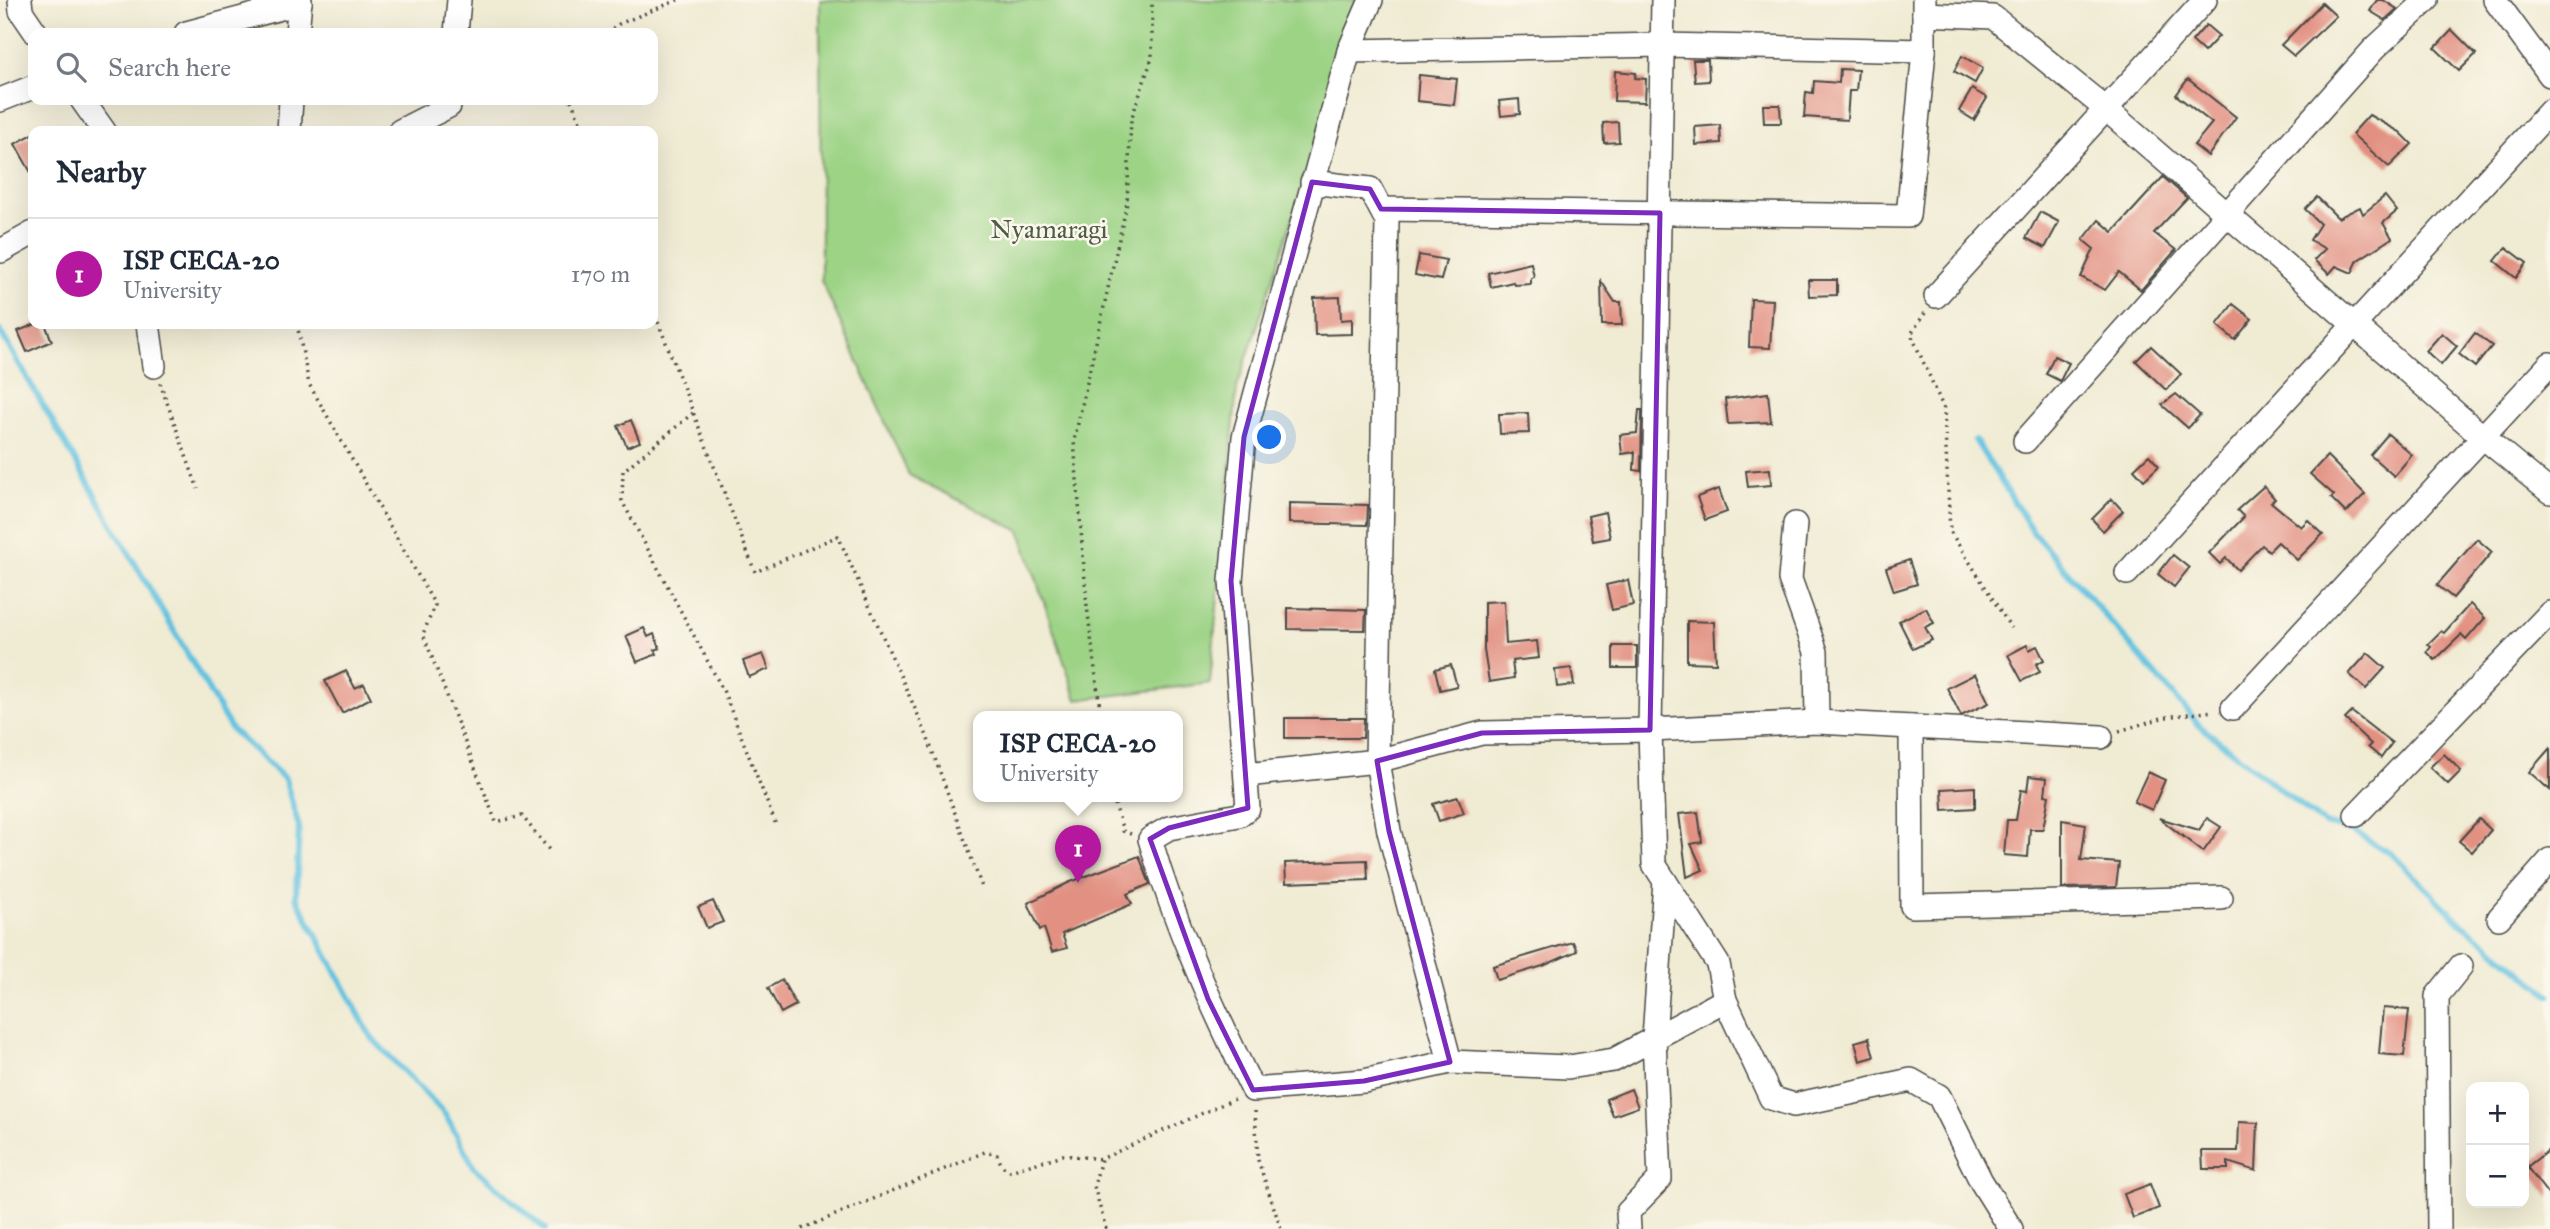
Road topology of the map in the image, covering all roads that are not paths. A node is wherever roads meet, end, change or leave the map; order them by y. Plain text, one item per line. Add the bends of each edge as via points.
1 (20, 0) edge
2 (459, 0) edge
3 (1371, 0) edge
4 (1663, 0) edge
5 (2205, 0) edge
6 (2427, 0) edge
7 (2495, 0) edge
8 (300, 1) edge
9 (1924, 7) edge
10 (33, 28) edge
11 (204, 28) edge
12 (298, 28) edge
13 (456, 28) edge
14 (1664, 45) junction
15 (1349, 51) junction
16 (1924, 51) junction
17 (2550, 75) edge
18 (28, 89) edge
19 (0, 100) edge
20 (86, 105) edge
21 (291, 105) edge
22 (449, 105) edge
23 (2106, 109) junction
24 (2550, 111) edge
25 (100, 126) edge
26 (289, 126) edge
27 (410, 126) edge
28 (1312, 182) junction
29 (1381, 209) junction
30 (1660, 213) junction
31 (2228, 213) junction
32 (28, 236) edge
33 (1, 251) edge
34 (1936, 296) road end
35 (2355, 325) junction
36 (149, 329) edge
37 (2550, 363) edge
38 (154, 366) road end
39 (2483, 437) junction
40 (2025, 441) dead end
41 (2550, 492) edge
42 (1795, 524) dead end
43 (2127, 573) dead end
44 (2550, 613) edge
45 (2234, 708) road end
46 (1817, 722) junction
47 (1911, 727) junction
48 (1650, 730) junction
49 (2101, 737) road end
50 (1377, 761) junction
51 (1246, 775) junction
52 (2356, 815) dead end
53 (2550, 860) edge
54 (1665, 881) junction
55 (2221, 898) dead end
56 (2499, 918) dead end
57 (2460, 966) dead end
58 (1725, 1000) junction
59 (1654, 1038) junction
60 (1450, 1062) junction
61 (1629, 1229) edge
62 (2011, 1229) edge
63 (2439, 1229) edge

1 - 10 street via 21,11
2 - 13 street
3 - 15 street
4 - 14 street
5 - 23 street
6 - 31 street via 2374,49
7 - 17 street
8 - 11 street
8 - 12 street
9 - 16 street
9 - 23 street via 1993,17
14 - 15 street
14 - 16 street
14 - 30 street
15 - 28 street
16 - 30 street via 1908,216
18 - 19 street
20 - 25 street
21 - 26 street
22 - 27 street
23 - 31 street
23 - 34 street
24 - 35 street
28 - 29 street via 1370,189
28 - 51 street via 1244,437 1231,581
29 - 30 street
29 - 50 street via 1387,221
30 - 48 street
31 - 35 street
31 - 40 street
32 - 33 street
35 - 39 street
35 - 43 street
36 - 38 street
37 - 39 street
39 - 41 street
39 - 45 street
42 - 46 street via 1790,579 1816,652
44 - 52 street
46 - 47 street
46 - 48 street
47 - 49 street
47 - 55 street via 1912,906
48 - 50 street via 1482,733
48 - 54 street via 1654,864
50 - 51 street
50 - 60 street via 1389,831
51 - 60 street via 1248,808 1239,815 1169,828 1150,839 1208,999 1253,1090 1363,1081
53 - 56 street
54 - 58 street via 1718,964
54 - 59 street
57 - 63 street via 2437,996
58 - 59 street
58 - 62 street via 1771,1098 1794,1105 1911,1080 1939,1096 1981,1181
59 - 60 street via 1614,1060 1568,1067
59 - 61 street via 1660,1179 1628,1212

